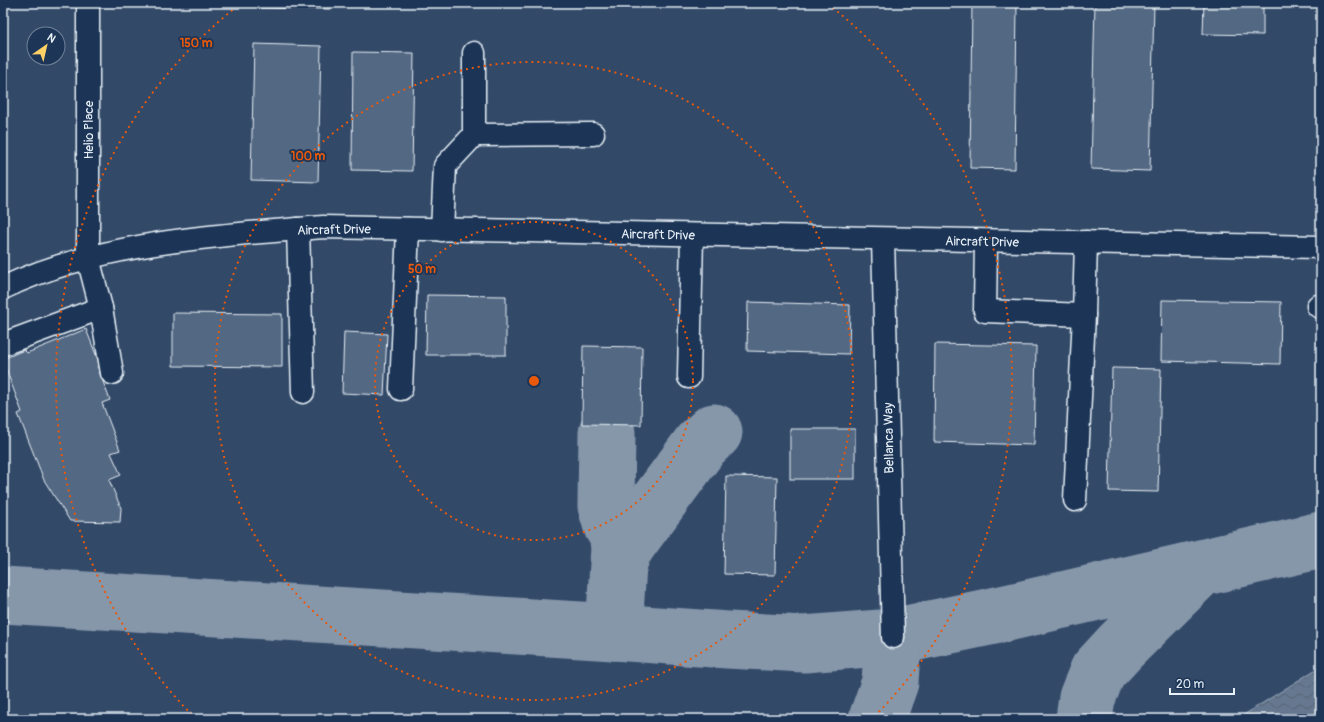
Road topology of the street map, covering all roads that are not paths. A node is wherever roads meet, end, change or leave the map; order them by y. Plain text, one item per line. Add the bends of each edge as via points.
1 (88, 3) edge
2 (474, 53) dead end
3 (593, 134) dead end
4 (474, 135) junction
5 (298, 229) junction
6 (408, 229) junction
7 (442, 230) junction
8 (692, 235) junction
9 (883, 239) junction
10 (986, 241) junction
11 (1086, 242) junction
12 (1321, 247) edge
13 (88, 258) junction
14 (3, 288) edge
15 (101, 308) junction
16 (1084, 315) junction
17 (3, 344) edge
18 (112, 373) dead end
19 (689, 377) dead end
20 (401, 389) dead end
21 (303, 392) dead end
22 (1075, 500) dead end
23 (893, 637) dead end

1 - 13 street, Helio Place
2 - 4 street
3 - 4 street
4 - 7 street via 445,166
5 - 6 street, Aircraft Drive
5 - 13 street, Aircraft Drive via 224,235
5 - 21 street
6 - 7 street, Aircraft Drive
6 - 20 street
7 - 8 street, Aircraft Drive
8 - 9 street, Aircraft Drive
8 - 19 street
9 - 10 street, Aircraft Drive
9 - 23 street, Bellanca Way
10 - 11 street, Aircraft Drive
10 - 16 street via 985,311
11 - 12 street, Aircraft Drive
11 - 16 street
13 - 14 street, Aircraft Drive via 29,276
13 - 15 street, Helio Place
15 - 17 street
15 - 18 street, Helio Place
16 - 22 street

